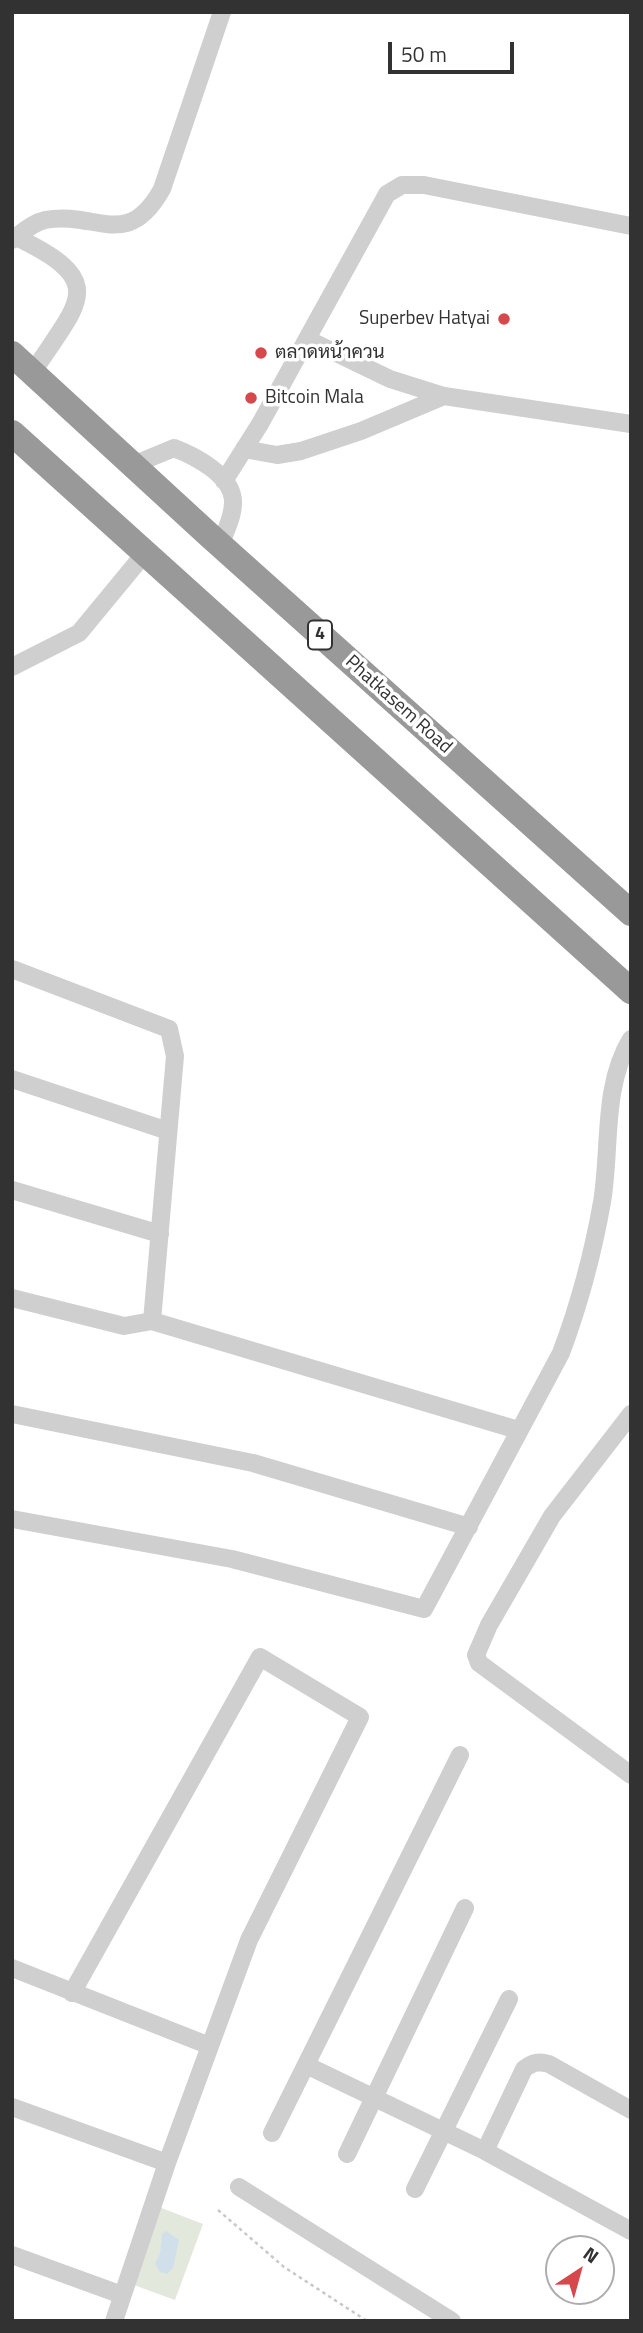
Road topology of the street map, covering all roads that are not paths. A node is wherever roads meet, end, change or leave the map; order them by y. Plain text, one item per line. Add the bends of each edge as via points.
1 (222, 12) edge
2 (631, 226) edge
3 (14, 238) edge
4 (307, 340) junction
5 (12, 354) edge
6 (33, 372) junction
7 (444, 396) junction
8 (631, 424) edge
9 (12, 433) edge
10 (244, 449) junction
11 (133, 465) junction
12 (223, 481) junction
13 (220, 546) junction
14 (145, 553) junction
15 (12, 667) edge
16 (631, 913) edge
17 (12, 969) edge
18 (631, 991) edge
19 (631, 1039) edge
20 (12, 1079) edge
21 (168, 1131) junction
22 (12, 1190) edge
23 (160, 1234) junction
24 (12, 1298) edge
25 (152, 1321) junction
26 (12, 1414) edge
27 (631, 1414) edge
28 (518, 1430) junction
29 (12, 1519) edge
30 (469, 1527) junction
31 (460, 1755) dead end
32 (631, 1775) edge
33 (465, 1908) dead end
34 (12, 1968) edge
35 (72, 1993) junction
36 (509, 1999) dead end
37 (210, 2046) junction
38 (306, 2065) junction
39 (375, 2098) junction
40 (12, 2107) edge
41 (631, 2110) edge
42 (444, 2131) junction
43 (272, 2133) dead end
44 (485, 2151) junction
45 (347, 2154) dead end
46 (167, 2163) junction
47 (239, 2187) dead end
48 (415, 2189) dead end
49 (631, 2231) edge
50 (12, 2255) edge
51 (122, 2295) junction
52 (114, 2321) edge
53 (452, 2321) edge

1 - 3 street via 162,189 149,211 136,221 109,226 44,220
2 - 4 street via 506,199 402,185 387,194
3 - 6 street via 53,255 77,285 75,307
4 - 7 street via 390,379
4 - 10 street
5 - 6 highway, Phatkasem Road / 4
6 - 11 highway, Phatkasem Road / 4
7 - 8 street
7 - 10 street via 301,451 277,455
9 - 14 highway
10 - 12 street
11 - 12 street via 174,448 209,467
11 - 13 highway, Phatkasem Road / 4
12 - 13 street via 234,500
13 - 16 highway, Phatkasem Road / 4
14 - 15 street via 79,633
14 - 18 highway
17 - 21 street via 169,1029 175,1056
19 - 28 street via 615,1077 602,1202 577,1311 561,1353
20 - 21 street
21 - 23 street
22 - 23 street
23 - 25 street
24 - 25 street via 124,1326
25 - 28 street
26 - 30 street via 253,1462
27 - 32 street via 552,1516 476,1655 479,1663
28 - 30 street
29 - 30 street via 232,1559 424,1608
31 - 38 street
33 - 39 street
34 - 35 street
35 - 37 street
35 - 37 street via 260,1657 360,1717 249,1940
36 - 42 street
37 - 46 street
38 - 39 street
38 - 43 street
39 - 42 street
39 - 45 street
40 - 46 street
41 - 44 street via 541,2061 524,2069
42 - 44 street
42 - 48 street
44 - 49 street
46 - 51 street
47 - 53 street
50 - 51 street
51 - 52 street

